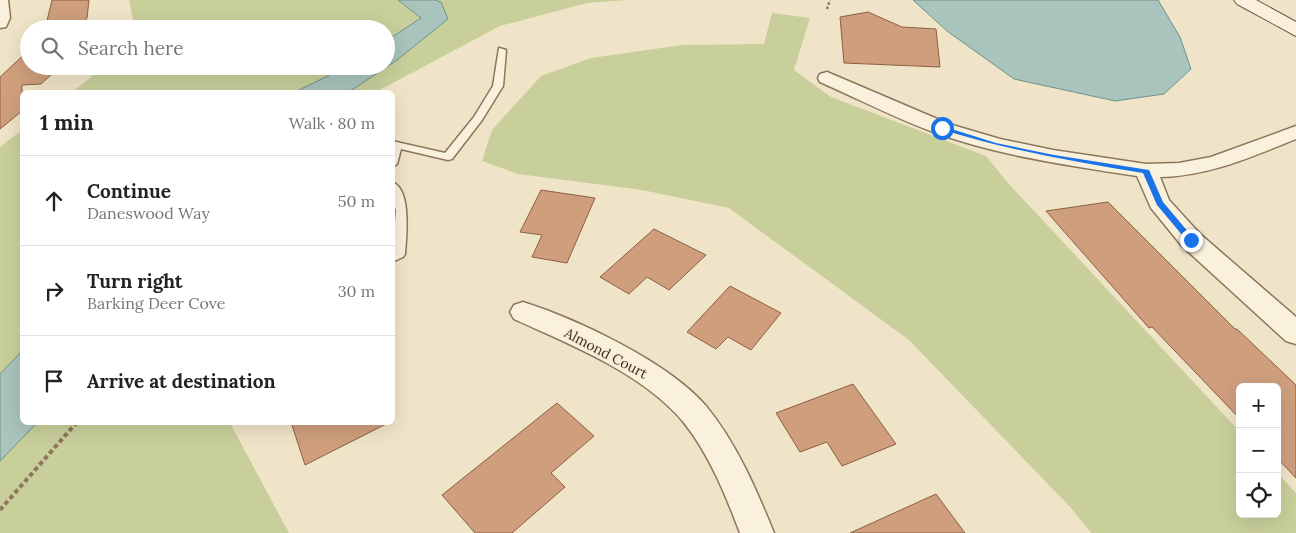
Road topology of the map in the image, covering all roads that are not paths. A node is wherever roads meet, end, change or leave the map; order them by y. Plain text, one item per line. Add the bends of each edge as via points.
1 (0, 0) edge
2 (1243, 0) edge
3 (0, 24) edge
4 (1296, 30) edge
5 (502, 50) dead end
6 (827, 78) dead end
7 (1296, 132) edge
8 (395, 144) edge
9 (1146, 171) junction
10 (395, 192) edge
11 (395, 256) edge
12 (523, 312) dead end
13 (1296, 334) edge
14 (757, 533) edge

1 - 3 street
2 - 4 street
5 - 8 lane via 498,86 448,157
6 - 9 street via 942,128 995,144
7 - 9 street via 1216,163 1179,170
9 - 13 street via 1159,203 1191,240
10 - 11 lane via 402,210 399,254
12 - 14 street, Almond Court via 601,347 652,376 695,414 735,478

